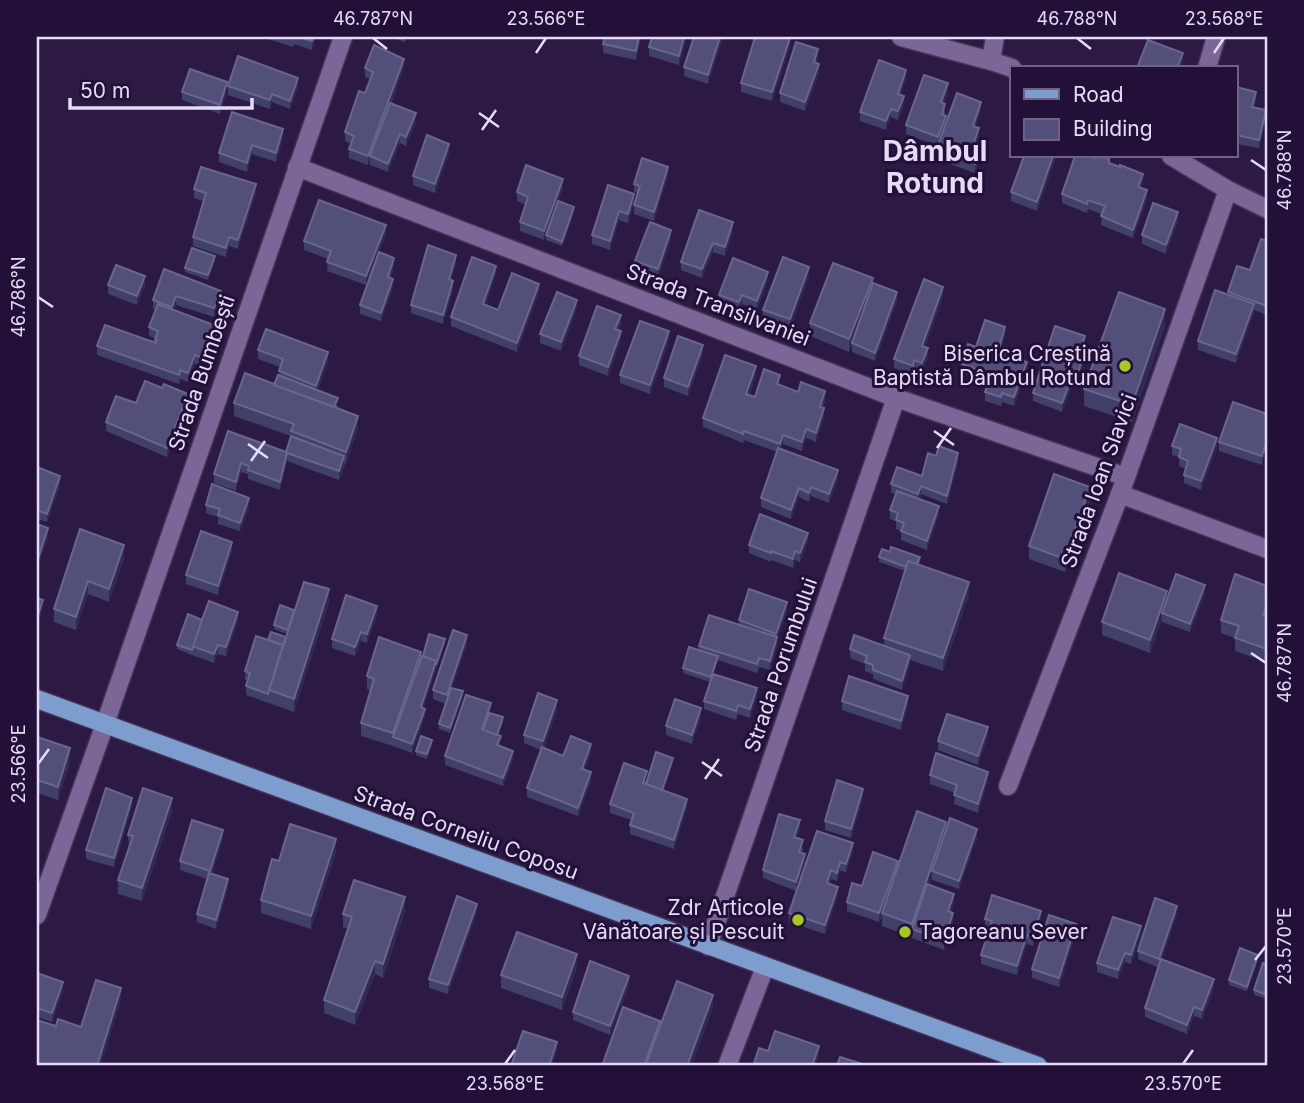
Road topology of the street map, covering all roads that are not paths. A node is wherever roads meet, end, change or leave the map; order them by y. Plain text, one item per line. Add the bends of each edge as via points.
1 (343, 37) edge
2 (901, 37) edge
3 (995, 37) edge
4 (1216, 37) edge
5 (991, 61) junction
6 (1209, 66) edge
7 (1010, 67) edge
8 (1180, 158) edge
9 (298, 167) junction
10 (1228, 190) junction
11 (1267, 209) edge
12 (896, 398) junction
13 (1123, 486) junction
14 (1267, 549) edge
15 (37, 699) edge
16 (105, 724) junction
17 (1008, 786) dead end
18 (37, 915) edge
19 (708, 946) junction
20 (765, 967) junction
21 (727, 1066) edge
22 (1038, 1066) edge

1 - 9 street, Strada Bumbești
2 - 5 street
3 - 5 street
4 - 6 street
5 - 7 street
8 - 10 street
9 - 12 street, Strada Transilvaniei
9 - 16 street, Strada Bumbești
10 - 11 street
10 - 13 street, Strada Ioan Slavici
12 - 13 street, Strada Transilvaniei
12 - 19 street, Strada Porumbului
13 - 14 street, Strada Transilvaniei
13 - 17 street, Strada Ioan Slavici
15 - 16 main road, Strada Corneliu Coposu
16 - 18 street, Strada Bumbești
16 - 19 main road, Strada Corneliu Coposu
19 - 20 main road, Strada Corneliu Coposu
20 - 21 street
20 - 22 main road, Strada Corneliu Coposu

